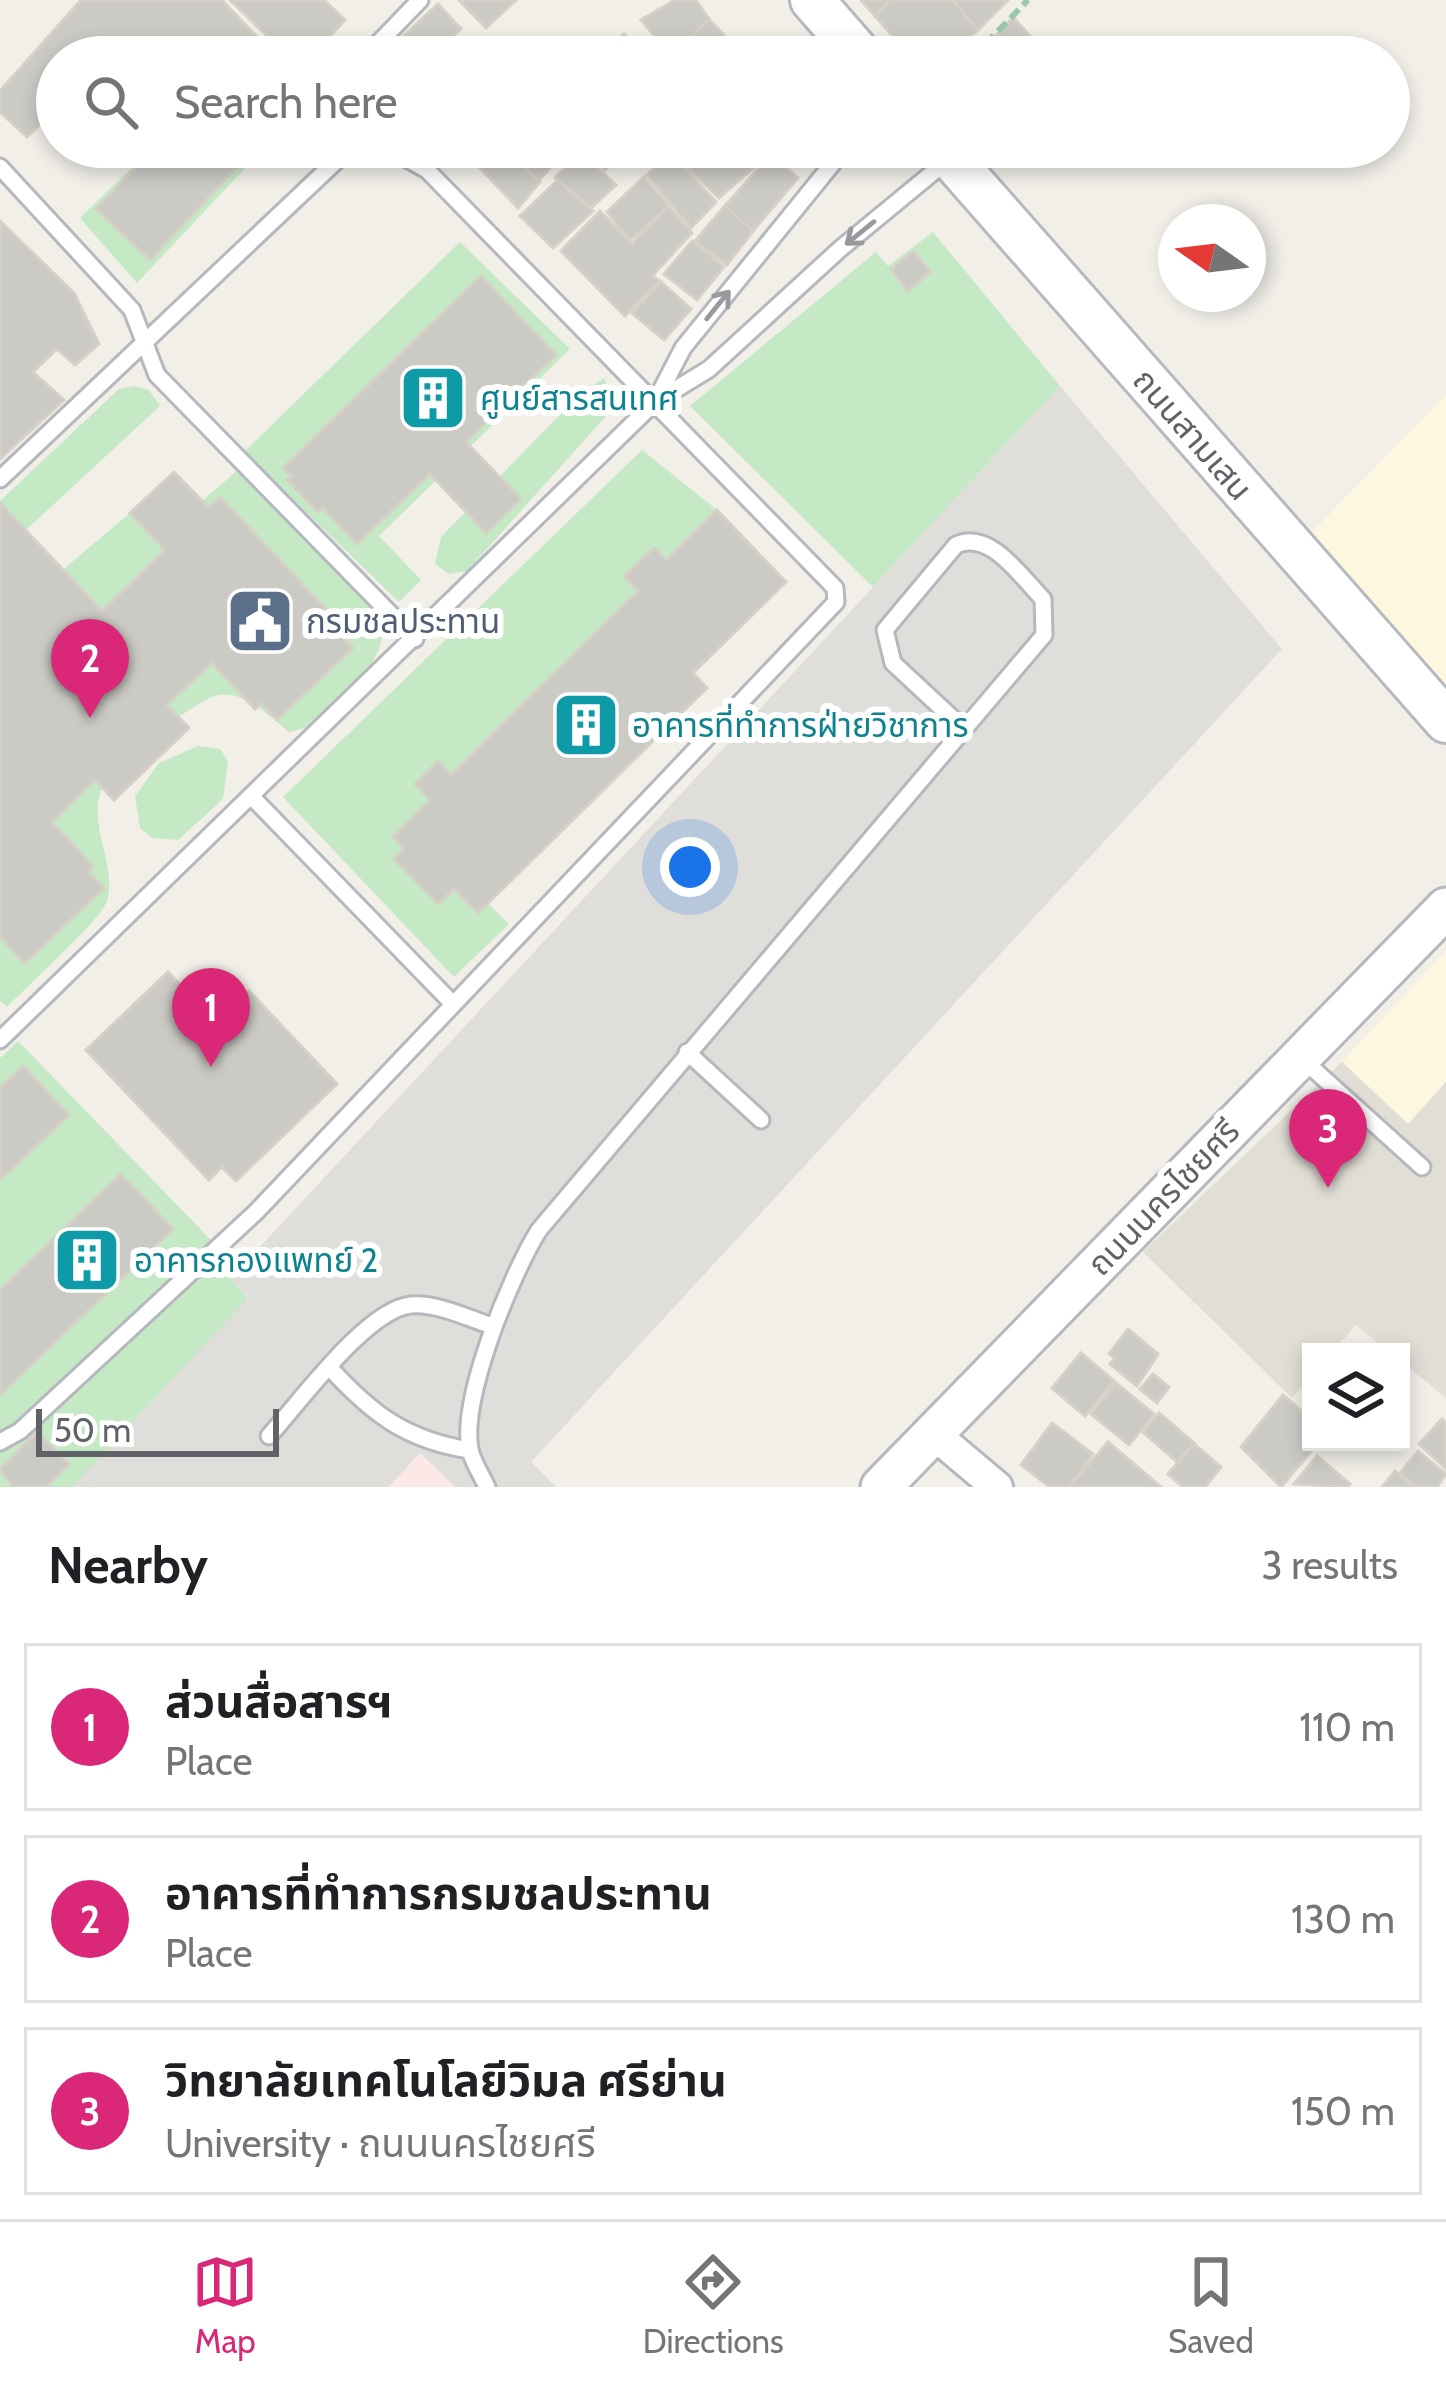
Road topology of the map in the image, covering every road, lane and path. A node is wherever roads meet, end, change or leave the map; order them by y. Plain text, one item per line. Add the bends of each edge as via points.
1 (420, 0) edge
2 (812, 0) edge
3 (1028, 0) edge
4 (385, 36) edge
5 (844, 36) edge
6 (993, 36) edge
7 (0, 167) edge
8 (329, 168) edge
9 (423, 168) edge
10 (829, 168) edge
11 (929, 168) edge
12 (959, 168) edge
13 (142, 343) junction
14 (655, 402) junction
15 (0, 479) edge
16 (415, 638) junction
17 (1446, 721) edge
18 (964, 729) junction
19 (253, 798) junction
20 (1446, 908) edge
21 (453, 1004) junction
22 (3, 1030) edge
23 (687, 1052) junction
24 (1299, 1056) junction
25 (761, 1120) dead end
26 (1422, 1167) dead end
27 (492, 1326) junction
28 (331, 1370) junction
29 (934, 1434) junction
30 (269, 1436) dead end
31 (0, 1442) edge
32 (470, 1450) junction
33 (487, 1487) edge
34 (881, 1487) edge
35 (997, 1487) edge

1 - 4 lane
2 - 5 main road
3 - 6 path
7 - 13 lane via 112,285 132,310
8 - 13 lane
9 - 14 lane
14 -> 10 lane via 683,348
11 -> 14 lane via 709,369
12 - 17 main road, ถนนสามเสน
13 - 15 lane
13 - 16 lane via 157,375
14 - 16 lane
14 - 21 lane via 835,588 836,602
16 - 19 lane
18 - 18 lane via 893,663 884,630 968,540 984,542 1043,599 1047,617 1044,635
18 - 23 lane
19 - 21 lane
19 - 22 lane
20 - 24 street, ถนนนครไชยศรี
21 - 31 lane via 256,1212
23 - 25 lane
23 - 27 lane via 538,1230
24 - 26 lane
24 - 29 street, ถนนนครไชยศรี
27 - 28 lane via 411,1305 365,1328
27 - 32 lane
28 - 30 lane
28 - 32 lane via 403,1433
29 - 34 street, ถนนนครไชยศรี
29 - 35 street
32 - 33 lane

